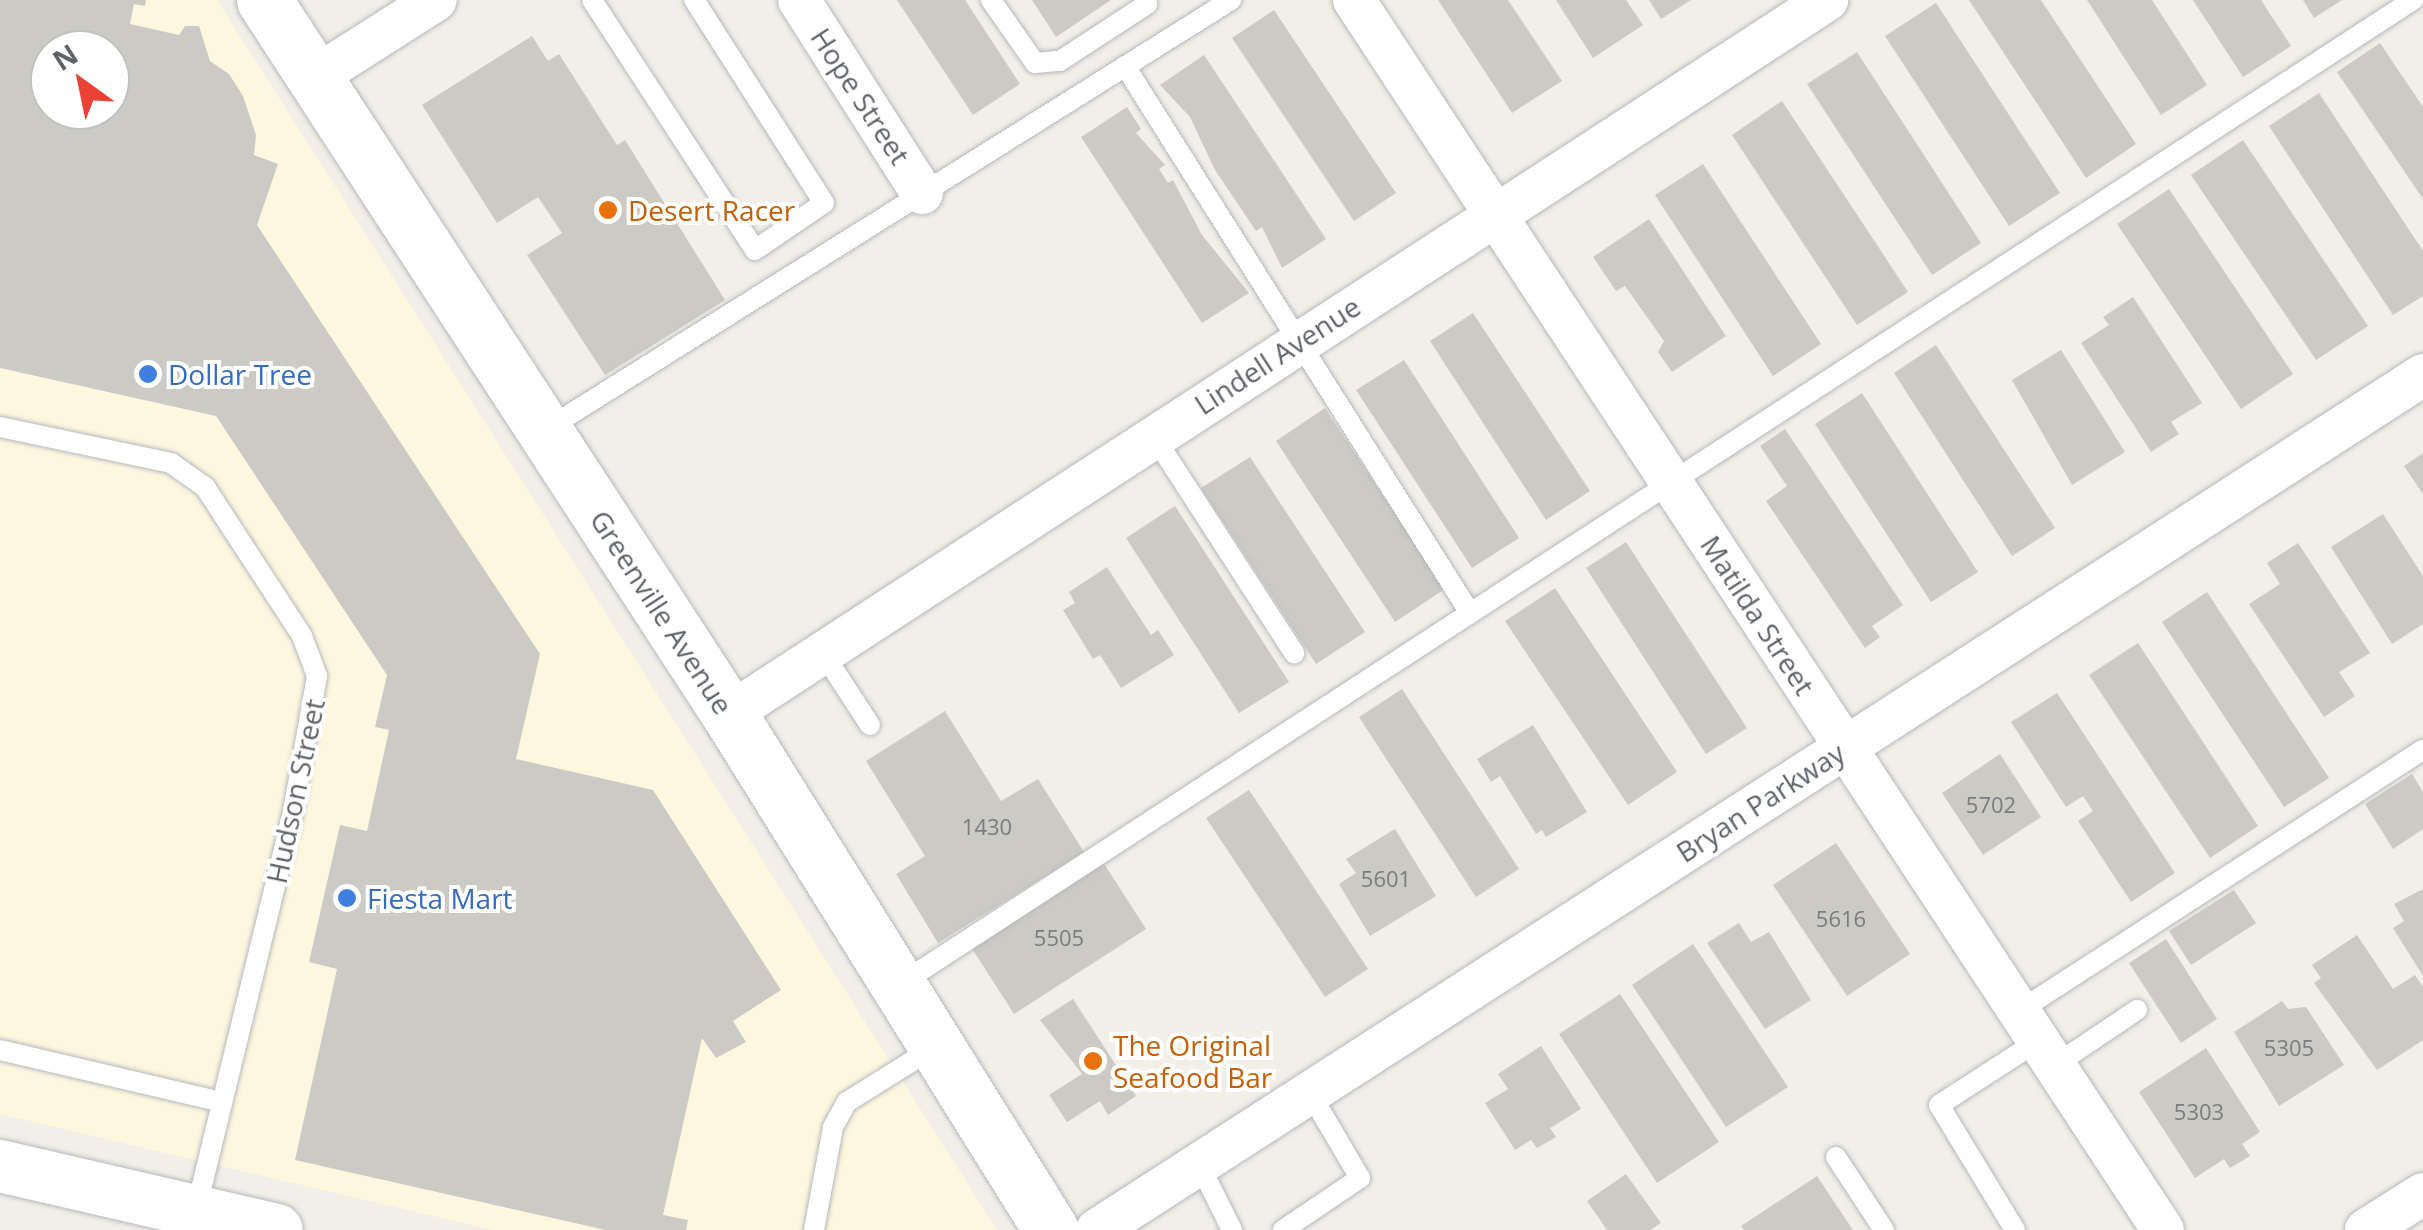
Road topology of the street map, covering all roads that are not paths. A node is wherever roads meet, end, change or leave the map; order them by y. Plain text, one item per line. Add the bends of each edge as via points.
1 (264, 0) edge
2 (436, 0) edge
3 (592, 0) edge
4 (694, 0) edge
5 (799, 0) edge
6 (992, 0) edge
7 (1231, 0) edge
8 (1354, 0) edge
9 (1827, 0) edge
10 (2413, 0) edge
11 (1146, 2) edge
12 (1125, 66) junction
13 (315, 77) junction
14 (922, 193) junction
15 (1495, 216) junction
16 (1300, 340) junction
17 (2423, 374) edge
18 (0, 427) edge
19 (544, 431) junction
20 (1152, 434) junction
21 (1671, 482) junction
22 (1470, 613) junction
23 (1294, 653) dead end
24 (823, 654) junction
25 (729, 714) junction
26 (870, 725) dead end
27 (1845, 747) junction
28 (2423, 750) edge
29 (898, 985) junction
30 (2137, 1010) dead end
31 (2038, 1039) junction
32 (936, 1046) junction
33 (0, 1050) edge
34 (1310, 1093) junction
35 (221, 1102) junction
36 (1836, 1158) dead end
37 (1199, 1164) junction
38 (0, 1166) edge
39 (2423, 1194) edge
40 (196, 1214) junction
41 (277, 1230) edge
42 (814, 1230) edge
43 (1051, 1230) edge
44 (1096, 1230) edge
45 (1232, 1230) edge
46 (1282, 1230) edge
47 (1884, 1230) edge
48 (2016, 1230) edge
49 (2163, 1230) edge
50 (2366, 1230) edge

1 - 13 main road, Greenville Avenue
2 - 13 street
3 - 4 lane via 755,250 824,203
5 - 14 street, Hope Street
6 - 11 lane via 1035,63 1060,61
7 - 12 lane
8 - 15 street, Matilda Street
9 - 15 street, Lindell Avenue
10 - 21 lane
12 - 14 lane
12 - 16 lane
13 - 19 main road, Greenville Avenue
14 - 19 lane
15 - 16 street, Lindell Avenue
15 - 21 street, Matilda Street
16 - 20 street, Lindell Avenue
16 - 22 lane via 1336,409
17 - 27 street, Bryan Parkway
18 - 35 lane, Hudson Street via 172,463 205,487 302,636 318,676 293,812
19 - 25 main road, Greenville Avenue
20 - 23 lane
20 - 24 street, Lindell Avenue
21 - 22 lane
21 - 27 street, Matilda Street
22 - 29 lane
24 - 25 street, Lindell Avenue
24 - 26 lane
25 - 29 main road, Greenville Avenue
27 - 31 street, Matilda Street
27 - 34 street, Bryan Parkway
28 - 31 lane
29 - 32 main road, Greenville Avenue
30 - 31 lane
31 - 48 lane via 1938,1105
31 - 49 street, Matilda Street
32 - 42 lane via 848,1102 833,1127
32 - 43 main road, Greenville Avenue
33 - 35 lane
34 - 37 street, Bryan Parkway
34 - 46 lane via 1360,1178
35 - 40 lane, Hudson Street
36 - 47 lane
37 - 44 street, Bryan Parkway
37 - 45 lane
38 - 40 street
39 - 50 street
40 - 41 street

